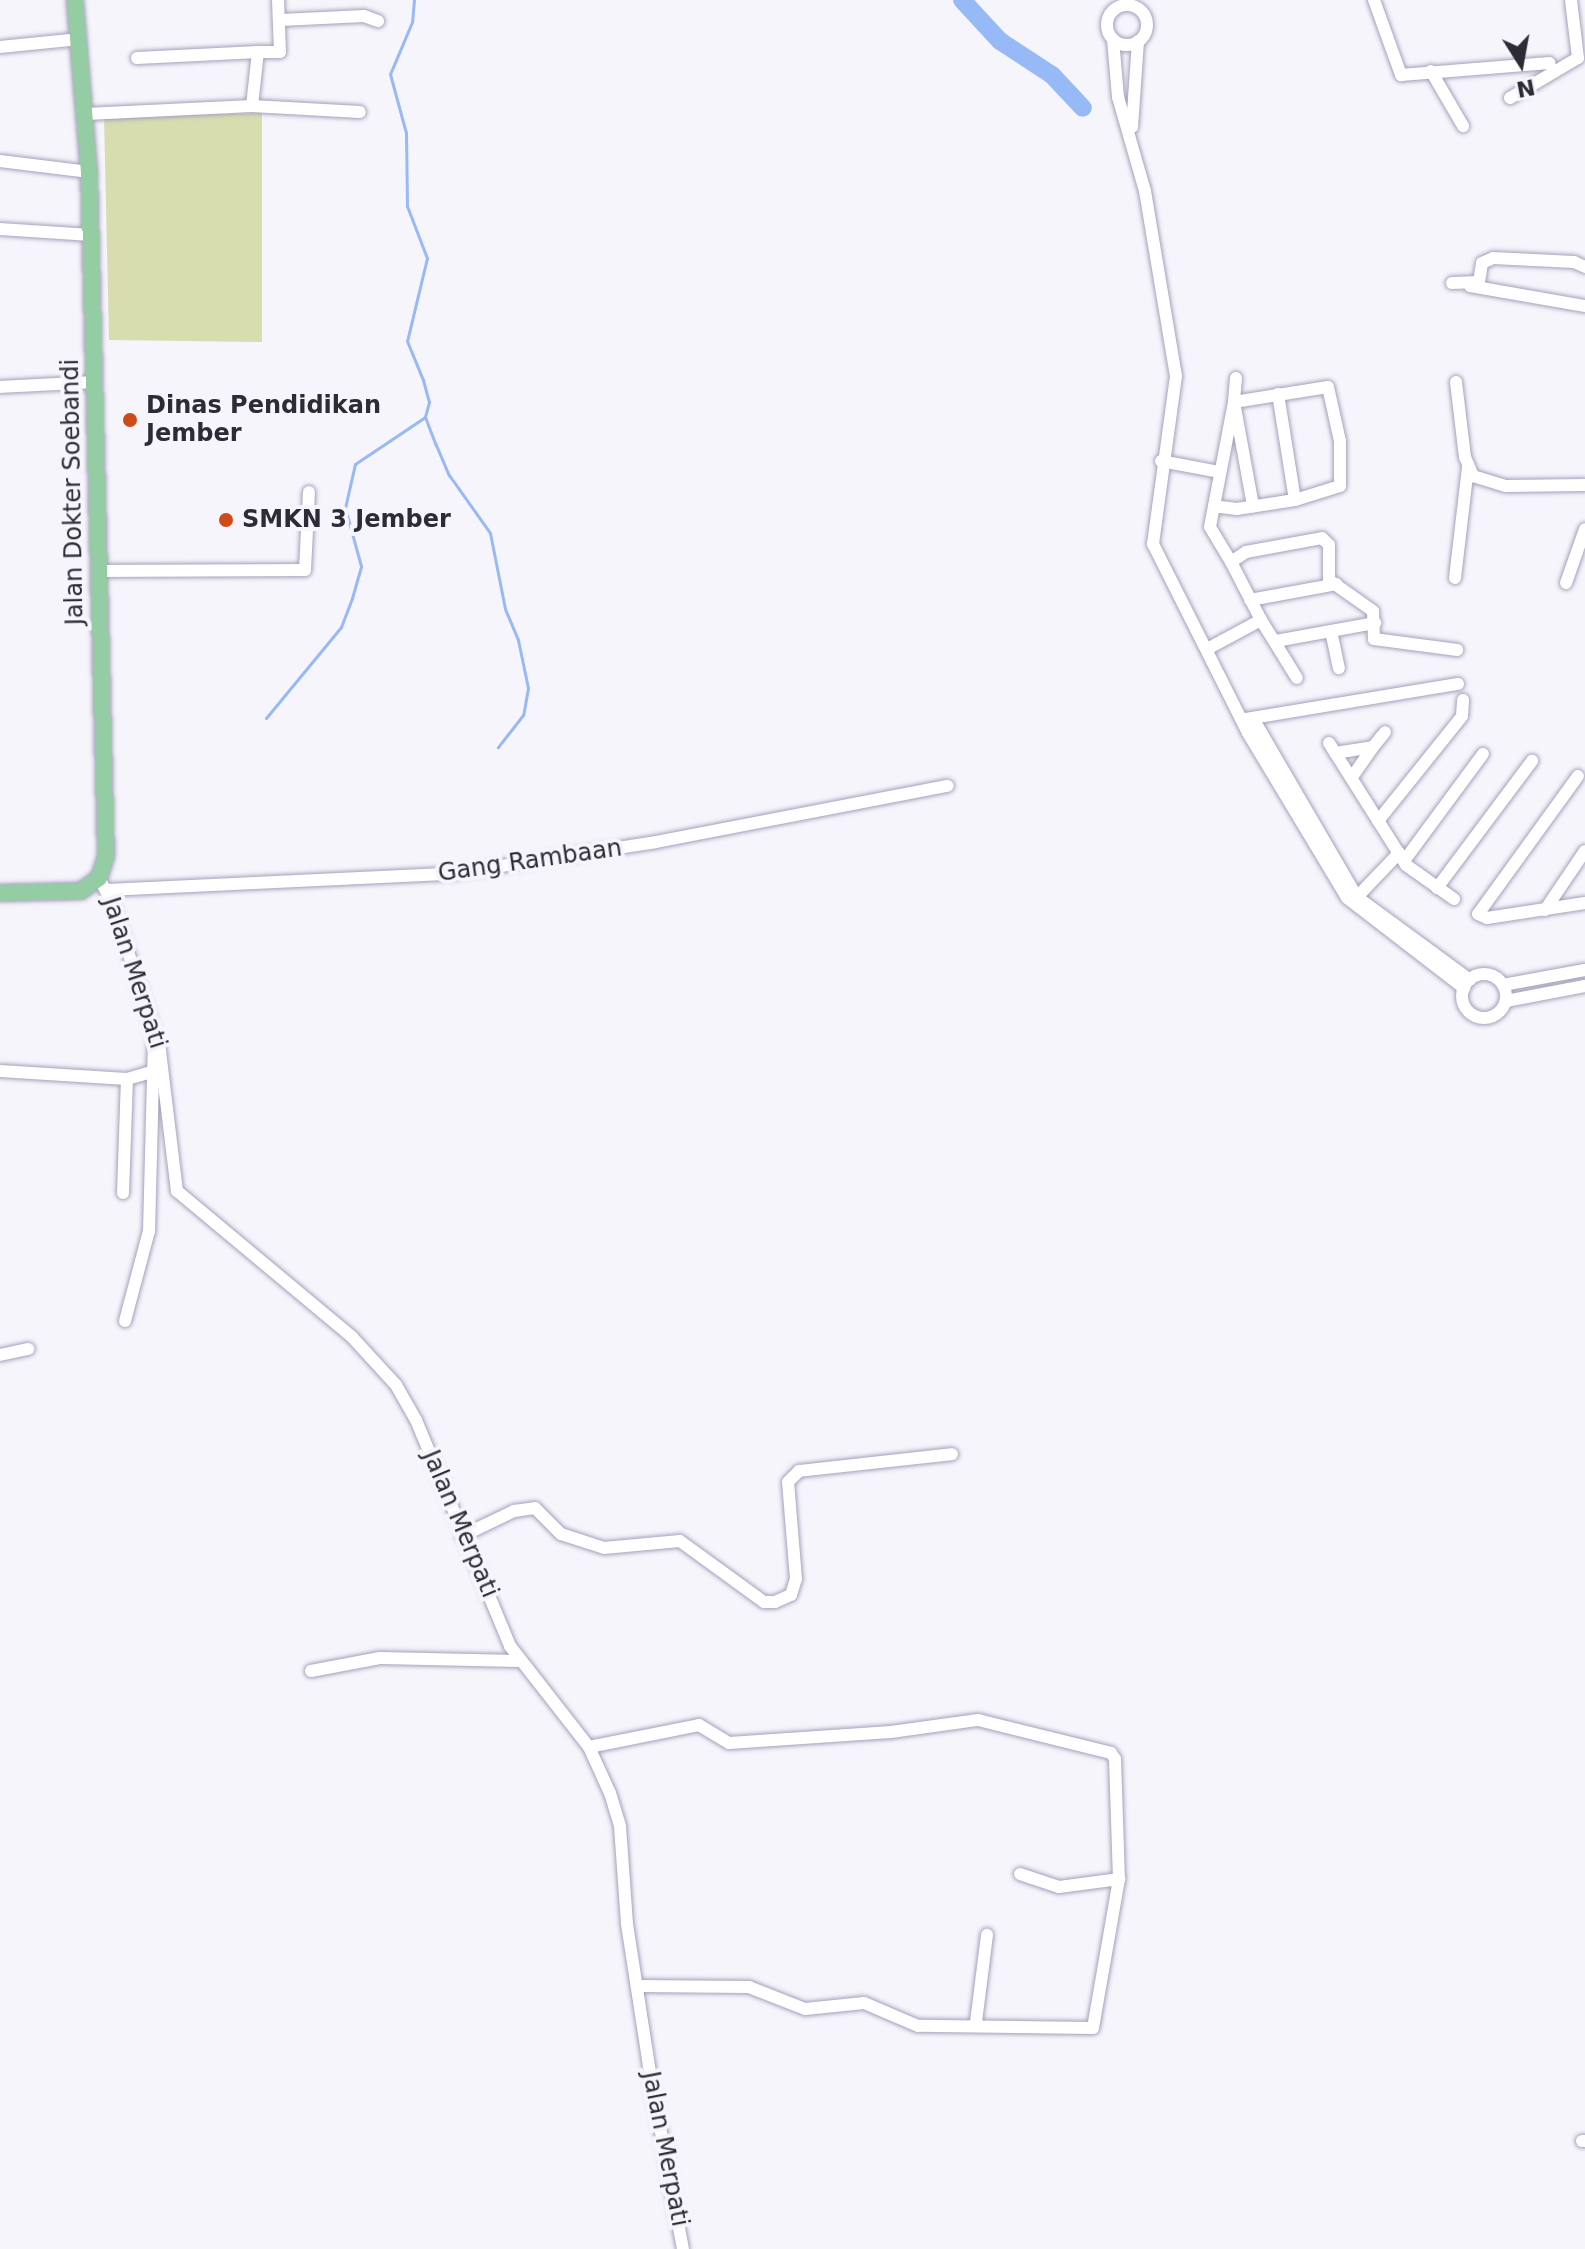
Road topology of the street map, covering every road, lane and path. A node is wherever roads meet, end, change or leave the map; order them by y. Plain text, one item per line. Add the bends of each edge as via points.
1 (75, 0) edge
2 (278, 0) edge
3 (1374, 0) edge
4 (1571, 0) edge
5 (1118, 3) edge
6 (1141, 5) edge
7 (281, 20) junction
8 (378, 21) dead end
9 (80, 39) junction
10 (1113, 39) junction
11 (1138, 41) junction
12 (0, 47) edge
13 (258, 52) junction
14 (137, 58) dead end
15 (1550, 63) dead end
16 (1431, 71) junction
17 (1510, 98) dead end
18 (252, 106) junction
19 (360, 112) dead end
20 (86, 114) junction
21 (1463, 126) dead end
22 (1131, 130) junction
23 (0, 161) edge
24 (89, 172) junction
25 (0, 229) edge
26 (91, 235) junction
27 (1585, 267) edge
28 (1585, 306) edge
29 (1236, 378) dead end
30 (94, 382) junction
31 (1456, 382) dead end
32 (0, 387) edge
33 (1278, 394) junction
34 (1234, 402) junction
35 (1161, 461) junction
36 (1468, 467) junction
37 (1220, 472) junction
38 (1585, 485) edge
39 (309, 492) dead end
40 (1295, 500) junction
41 (1214, 506) junction
42 (1253, 506) junction
43 (1585, 529) edge
44 (1231, 562) junction
45 (99, 571) junction
46 (1455, 578) dead end
47 (1566, 583) dead end
48 (1337, 584) junction
49 (1250, 600) junction
50 (1261, 620) junction
51 (1375, 623) junction
52 (1331, 631) junction
53 (1276, 641) junction
54 (1209, 648) junction
55 (1457, 650) dead end
56 (1339, 668) dead end
57 (1297, 678) dead end
58 (1458, 684) dead end
59 (1463, 700) dead end
60 (1246, 719) junction
61 (1385, 732) dead end
62 (1373, 747) junction
63 (1483, 754) dead end
64 (1532, 761) dead end
65 (1578, 776) dead end
66 (1351, 778) junction
67 (948, 786) dead end
68 (1378, 821) junction
69 (1585, 851) edge
70 (1402, 857) junction
71 (103, 884) junction
72 (1437, 888) junction
73 (0, 893) edge
74 (1357, 897) junction
75 (1454, 899) dead end
76 (1585, 903) edge
77 (1545, 910) junction
78 (1585, 970) edge
79 (1467, 984) junction
80 (1503, 985) junction
81 (1585, 986) edge
82 (1506, 1001) junction
83 (155, 1037) junction
84 (0, 1071) edge
85 (151, 1072) junction
86 (127, 1079) junction
87 (123, 1193) dead end
88 (125, 1321) dead end
89 (28, 1349) dead end
90 (0, 1355) edge
91 (952, 1454) dead end
92 (462, 1536) junction
93 (519, 1661) junction
94 (311, 1671) dead end
95 (589, 1747) junction
96 (1020, 1874) dead end
97 (1119, 1879) junction
98 (987, 1935) dead end
99 (637, 1986) junction
100 (976, 2022) junction
101 (683, 2249) edge

1 - 9 main road, Jalan Dokter Soebandi
2 - 7 street
3 - 16 street via 1401,75
4 - 17 street via 1578,58
5 - 6 street
5 - 10 street via 1107,19
6 - 11 street via 1146,29
7 - 8 street via 364,16
7 - 13 street via 279,54
9 - 12 street
9 - 20 main road, Jalan Dokter Soebandi
10 - 11 street via 1123,44
10 - 22 street via 1118,97
11 - 22 street
13 - 14 street
13 - 18 street
15 - 16 street
16 - 21 street
18 - 19 street
18 - 20 street
20 - 24 main road, Jalan Dokter Soebandi
22 - 35 street via 1174,353 1176,376
23 - 24 street
24 - 26 main road, Jalan Dokter Soebandi
25 - 26 street
26 - 30 main road, Jalan Dokter Soebandi
27 - 28 street via 1493,258 1482,263 1479,282 1452,283
29 - 34 street
30 - 32 street
30 - 45 main road, Jalan Dokter Soebandi
31 - 36 street
33 - 34 street
33 - 40 street
33 - 40 street via 1328,387 1333,397 1341,483 1329,493
34 - 37 street
34 - 42 street
35 - 37 street
35 - 54 street via 1153,544
36 - 38 street via 1484,482 1506,486
36 - 46 street
37 - 41 street
39 - 45 street via 305,570
40 - 42 street
41 - 42 street
41 - 44 street via 1210,527
43 - 47 street
44 - 48 street via 1246,552 1322,538 1329,545 1329,580
44 - 49 street
45 - 71 main road, Jalan Dokter Soebandi
48 - 49 street
48 - 51 street via 1373,611
49 - 50 street
50 - 53 street
50 - 54 street
51 - 52 street
51 - 55 street via 1374,639
52 - 53 street
52 - 56 street
53 - 57 street
54 - 60 street
58 - 60 street
59 - 68 street via 1462,716
60 - 74 street via 1258,727
60 - 79 street via 1248,733 1353,905
61 - 62 street
62 - 66 street
62 - 66 street via 1332,748
63 - 70 street
64 - 72 street
65 - 77 street via 1478,914 1487,918
66 - 68 street
67 - 71 street, Gang Rambaan via 656,842 450,874
68 - 70 street
69 - 77 street
70 - 72 street
70 - 74 street
71 - 73 main road via 81,891
71 - 83 street, Jalan Merpati
72 - 75 street
74 - 79 street
76 - 77 street
78 - 80 street
79 - 80 street via 1489,975
79 - 82 street via 1466,1008 1480,1017 1496,1014
80 - 82 street
81 - 82 street
83 - 85 street
83 - 92 street, Jalan Merpati via 166,1077 177,1191 300,1292 384,1370 416,1420
84 - 86 street
85 - 86 street
85 - 88 street via 149,1231
86 - 87 street
89 - 90 street
91 - 92 street via 799,1471 788,1482 796,1579 791,1595 775,1602 764,1602 680,1541 604,1548 561,1534 535,1508 514,1511
92 - 93 street, Jalan Merpati
93 - 94 street via 380,1658
93 - 95 street, Jalan Merpati
95 - 97 street via 699,1725 729,1743 998,1722 1114,1755
95 - 99 street, Jalan Merpati via 620,1826
96 - 97 street via 1059,1887
97 - 100 street via 1095,2026
98 - 100 street
99 - 100 street via 749,1987 792,2008 864,2003 909,2024
99 - 101 street, Jalan Merpati

